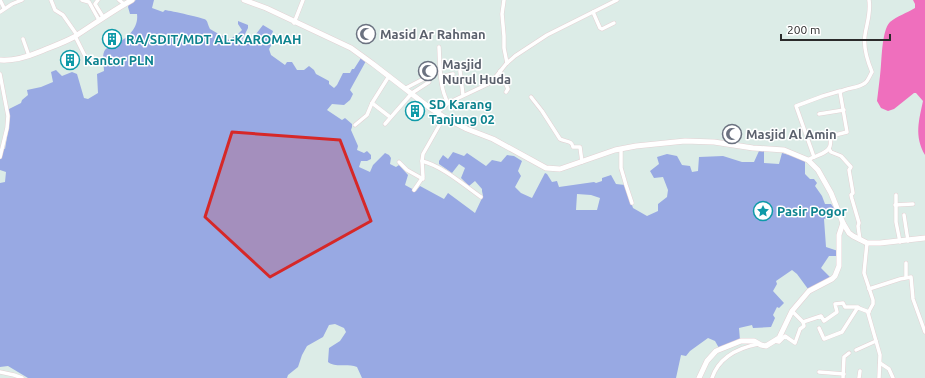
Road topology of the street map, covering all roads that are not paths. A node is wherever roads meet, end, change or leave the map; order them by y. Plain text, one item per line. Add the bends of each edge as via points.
1 (0, 0) edge
2 (22, 0) edge
3 (51, 0) edge
4 (82, 0) edge
5 (98, 0) edge
6 (119, 0) edge
7 (132, 0) edge
8 (244, 0) edge
9 (303, 0) edge
10 (504, 0) edge
11 (617, 0) edge
12 (869, 0) edge
13 (124, 4) junction
14 (4, 8) junction
15 (0, 12) edge
16 (593, 12) junction
17 (101, 18) junction
18 (294, 22) junction
19 (614, 23) dead end
20 (76, 35) junction
21 (23, 39) dead end
22 (439, 47) dead end
23 (29, 56) junction
24 (0, 60) edge
25 (88, 62) dead end
26 (507, 63) junction
27 (460, 71) dead end
28 (500, 71) junction
29 (0, 74) edge
30 (453, 74) dead end
31 (431, 75) dead end
32 (389, 76) junction
33 (441, 77) junction
34 (429, 82) dead end
35 (406, 88) junction
36 (840, 91) junction
37 (506, 92) dead end
38 (412, 93) junction
39 (463, 95) junction
40 (531, 97) dead end
41 (372, 103) junction
42 (448, 103) junction
43 (844, 110) junction
44 (437, 113) junction
45 (819, 114) dead end
46 (390, 117) junction
47 (444, 117) junction
48 (385, 124) dead end
49 (356, 125) dead end
50 (621, 149) junction
51 (828, 149) junction
52 (0, 157) edge
53 (814, 157) junction
54 (808, 160) junction
55 (422, 161) junction
56 (399, 162) dead end
57 (582, 162) junction
58 (423, 179) junction
59 (414, 190) dead end
60 (896, 195) dead end
61 (481, 197) dead end
62 (632, 203) dead end
63 (913, 204) dead end
64 (895, 205) junction
65 (904, 215) dead end
66 (843, 223) junction
67 (925, 238) edge
68 (860, 240) junction
69 (908, 241) junction
70 (867, 242) junction
71 (900, 242) junction
72 (906, 263) dead end
73 (906, 277) junction
74 (869, 289) junction
75 (858, 307) junction
76 (792, 311) junction
77 (869, 312) junction
78 (803, 322) junction
79 (819, 328) dead end
80 (925, 332) edge
81 (775, 341) junction
82 (876, 341) junction
83 (758, 344) junction
84 (856, 350) dead end
85 (849, 353) dead end
86 (880, 363) junction
87 (0, 372) edge
88 (819, 372) dead end
89 (860, 372) dead end
90 (844, 376) edge
91 (22, 378) edge
92 (699, 378) edge
93 (712, 378) edge
94 (859, 378) edge
95 (880, 378) edge
96 (893, 378) edge

1 - 14 street
2 - 14 street
3 - 20 street via 55,10 63,15
4 - 17 street via 89,2
5 - 17 street via 95,4
6 - 13 street
7 - 13 main road
8 - 18 main road
9 - 18 street
10 - 26 street via 502,14
11 - 16 street
12 - 36 street via 870,9 864,36 867,62 872,72 865,83
13 - 17 main road
14 - 15 street
16 - 19 street via 600,28
16 - 26 street via 543,38
17 - 20 main road
18 - 32 main road via 351,48
20 - 23 main road
20 - 25 street
21 - 23 street
22 - 33 street
23 - 24 main road
26 - 28 street
27 - 39 street
28 - 37 street via 508,89
28 - 39 street via 488,84
29 - 52 street via 8,116
30 - 33 street
31 - 35 street
32 - 35 main road
32 - 41 street
33 - 42 street
34 - 38 street
35 - 38 main road
36 - 43 street
36 - 53 street via 796,106
38 - 44 main road
38 - 46 street
39 - 42 street
40 - 57 street via 560,139 570,141 573,147 580,147
41 - 46 street
41 - 49 street via 367,115
42 - 44 street
43 - 45 street
43 - 51 street via 847,132 831,136
44 - 47 main road
46 - 48 street
47 - 55 street via 423,154
47 - 57 main road via 493,139 546,168 557,170
50 - 54 main road via 678,142 714,142 784,150
50 - 57 main road
50 - 62 street via 621,168
51 - 53 street
51 - 68 street via 841,156 851,167 851,195 859,223
53 - 54 street
54 - 66 main road via 825,180
55 - 58 street
55 - 61 street via 449,175
56 - 58 street
58 - 59 street
60 - 64 street
63 - 64 street
64 - 71 street
65 - 69 street
66 - 68 main road via 849,233
66 - 76 main road via 839,266 835,276 809,291
67 - 69 main road
68 - 70 main road
69 - 71 main road
70 - 71 main road
70 - 74 street via 864,273
72 - 73 street
73 - 74 street
73 - 80 street via 911,277 913,299
74 - 77 street via 873,304
75 - 77 street
75 - 78 street via 845,307 843,303 835,304 837,312 826,320 824,321 821,316
75 - 79 street via 842,332 824,339
76 - 78 street
76 - 81 main road via 779,338
77 - 82 street
78 - 81 street via 804,326 800,329 795,343 785,336 779,342
81 - 83 main road via 766,346
82 - 84 street
82 - 86 street
83 - 92 main road via 748,340 741,341 716,351 707,361
83 - 93 street via 744,346 733,352 717,366
85 - 90 street via 844,357
86 - 95 street
86 - 96 street via 889,369
87 - 91 street
88 - 90 street
89 - 94 street

